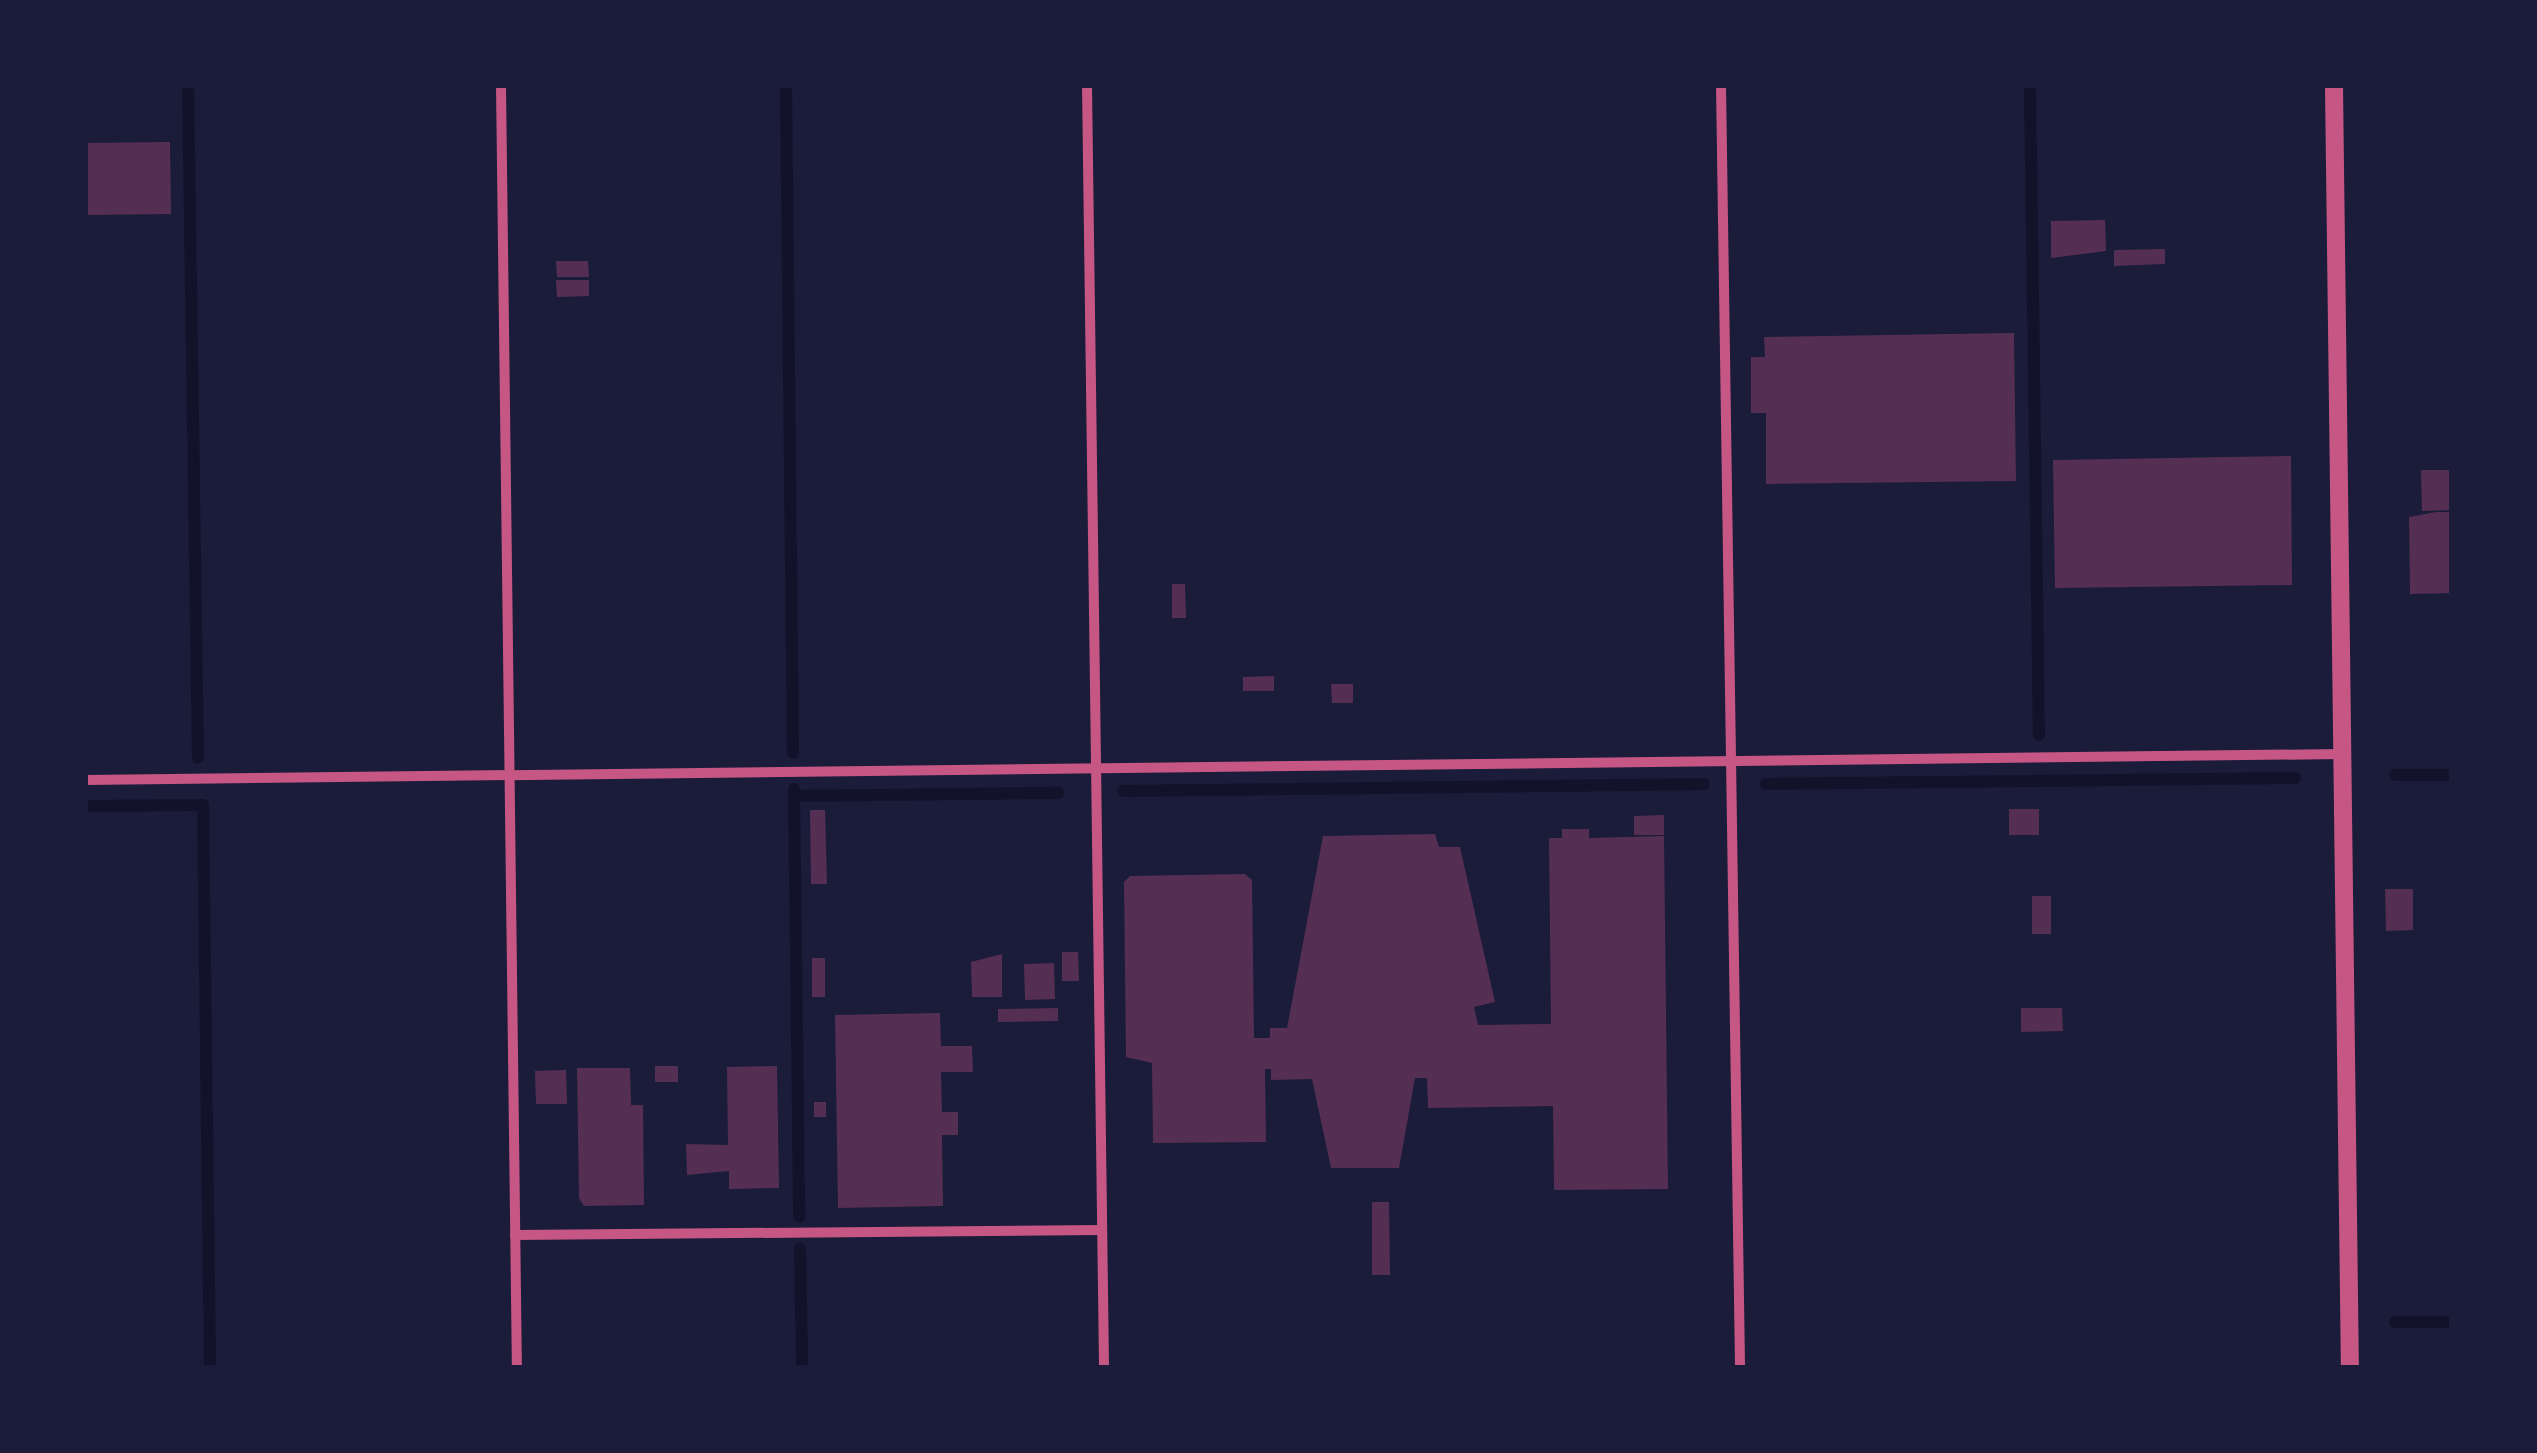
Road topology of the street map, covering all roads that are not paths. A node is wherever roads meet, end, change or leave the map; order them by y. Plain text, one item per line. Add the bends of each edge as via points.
1 (501, 85) edge
2 (1087, 85) edge
3 (1721, 85) edge
4 (2334, 85) edge
5 (2342, 754) junction
6 (1727, 760) junction
7 (1096, 767) junction
8 (510, 776) junction
9 (85, 780) edge
10 (1102, 1230) junction
11 (515, 1235) junction
12 (517, 1368) edge
13 (1104, 1368) edge
14 (1740, 1368) edge
15 (2350, 1368) edge

1 - 8 street
2 - 7 street
3 - 6 street
4 - 5 street
5 - 6 street
5 - 15 street
6 - 7 street
6 - 14 street
7 - 8 street
7 - 10 street
8 - 9 street
8 - 11 street
10 - 11 street
10 - 13 street
11 - 12 street

